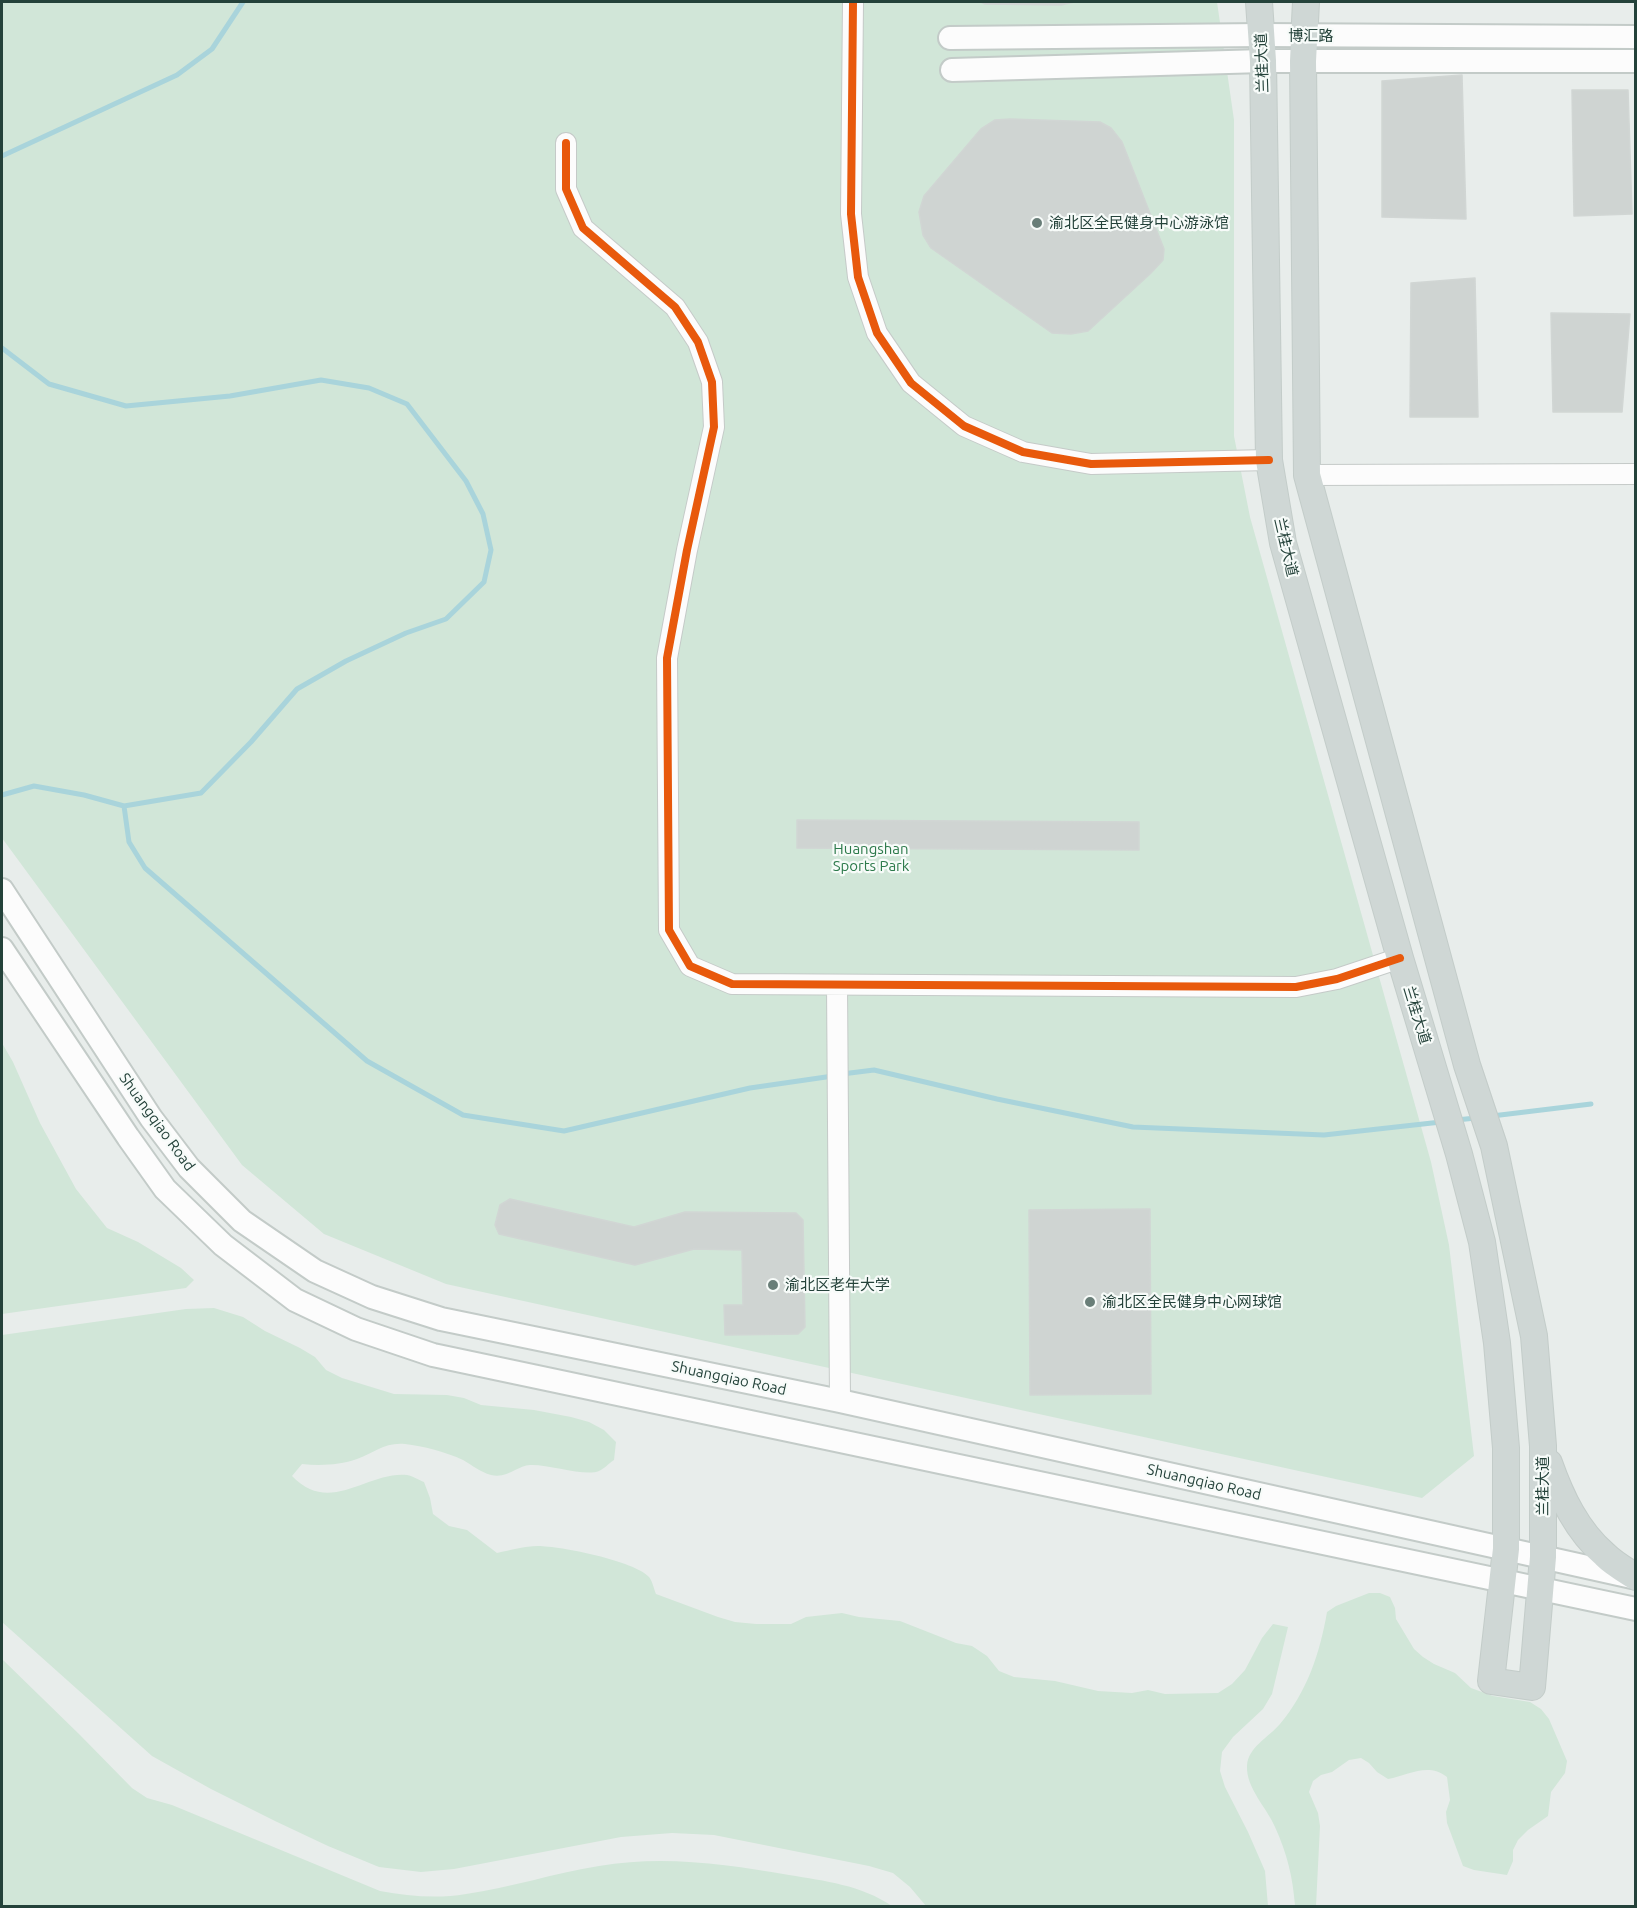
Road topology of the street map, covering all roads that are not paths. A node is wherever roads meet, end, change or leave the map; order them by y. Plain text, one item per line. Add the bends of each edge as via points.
1 (853, 2) edge
2 (1259, 2) edge
3 (1306, 2) edge
4 (1261, 35) junction
5 (1635, 37) edge
6 (950, 38) dead end
7 (1304, 48) junction
8 (1263, 61) junction
9 (1635, 61) edge
10 (952, 70) dead end
11 (566, 143) dead end
12 (1269, 460) junction
13 (1635, 474) edge
14 (1306, 475) junction
15 (2, 890) edge
16 (2, 949) edge
17 (1400, 958) junction
18 (837, 984) junction
19 (840, 1401) junction
20 (1543, 1446) junction
21 (1506, 1549) junction
22 (1543, 1557) junction
23 (1635, 1577) edge
24 (1502, 1582) junction
25 (1541, 1590) junction
26 (1635, 1610) edge

1 - 12 street via 851,214 858,277 877,333 910,382 964,426 1023,452 1091,464
2 - 4 main road, 兰桂大道
3 - 7 main road
4 - 6 main road, 博汇路
4 - 7 main road, 博汇路
4 - 8 main road, 兰桂大道
5 - 7 main road, 博汇路
7 - 8 main road, 博汇路
7 - 9 main road, 博汇路
7 - 14 main road
8 - 10 main road, 博汇路
8 - 12 main road, 兰桂大道
11 - 18 street via 566,189 583,228 675,307 698,342 711,382 714,428 667,658 669,930 690,966 732,984
12 - 17 main road, 兰桂大道 via 1282,543
13 - 14 street
14 - 20 main road, 兰桂大道 via 1467,1065 1494,1146 1534,1336
15 - 19 main road, Shuangqiao Road via 151,1118 189,1168 243,1221 315,1271 372,1297 441,1319
16 - 24 main road, Shuangqiao Road via 165,1189 223,1245 295,1300 356,1329 433,1355
17 - 18 street via 1337,979 1296,987
17 - 21 main road, 兰桂大道 via 1482,1242 1497,1343 1506,1448
18 - 19 street
19 - 21 main road, Shuangqiao Road
20 - 22 main road, 兰桂大道
20 - 23 main road via 1559,1493 1582,1530 1605,1556
21 - 22 main road, Shuangqiao Road
21 - 24 main road
22 - 23 main road, Shuangqiao Road
22 - 25 main road, 兰桂大道
24 - 25 main road, Shuangqiao Road
24 - 25 main road, 兰桂大道 via 1491,1681 1532,1687
25 - 26 main road, Shuangqiao Road

